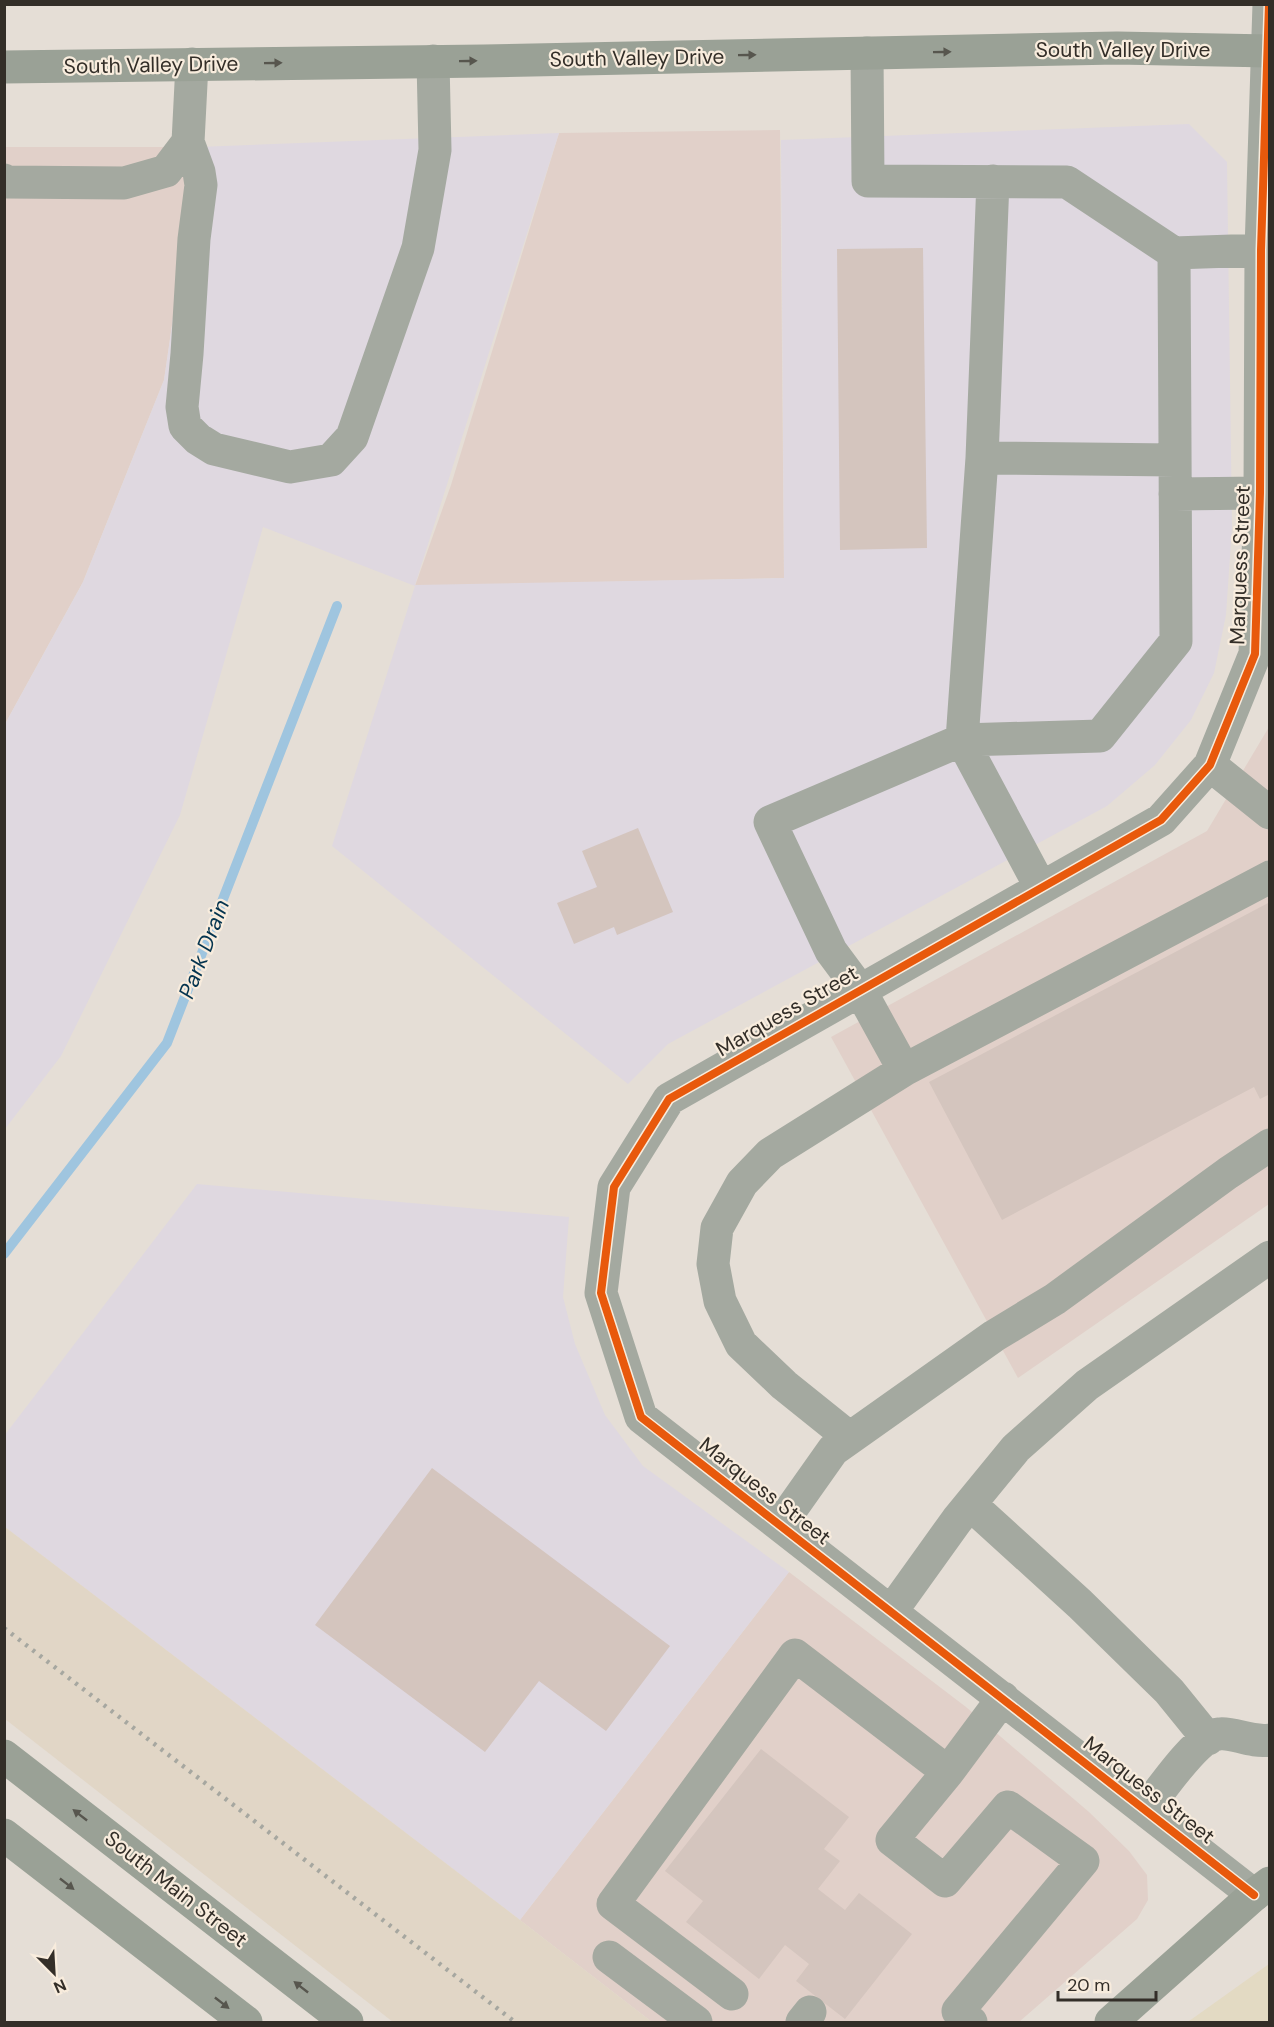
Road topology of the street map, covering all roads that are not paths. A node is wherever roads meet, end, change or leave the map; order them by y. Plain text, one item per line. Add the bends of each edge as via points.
1 (1269, 4) edge
2 (1269, 51) edge
3 (867, 53) junction
4 (433, 61) junction
5 (192, 64) junction
6 (4, 67) edge
7 (188, 142) junction
8 (4, 180) edge
9 (993, 181) junction
10 (1261, 250) junction
11 (1174, 253) junction
12 (982, 458) junction
13 (1175, 460) junction
14 (1260, 492) junction
15 (1175, 494) junction
16 (1262, 634) edge
17 (962, 740) junction
18 (1210, 765) junction
19 (1269, 813) edge
20 (1269, 877) edge
21 (1041, 888) junction
22 (860, 990) junction
23 (904, 1070) junction
24 (1269, 1145) edge
25 (1269, 1257) edge
26 (850, 1438) junction
27 (970, 1504) junction
28 (780, 1525) junction
29 (891, 1612) junction
30 (1003, 1698) junction
31 (1208, 1739) junction
32 (1269, 1740) edge
33 (4, 1756) edge
34 (948, 1772) junction
35 (1145, 1810) junction
36 (4, 1835) edge
37 (1262, 1889) edge
38 (609, 1957) dead end
39 (732, 1994) dead end
40 (959, 2019) edge
41 (246, 2022) edge
42 (347, 2022) edge
43 (696, 2022) edge
44 (1111, 2022) edge

1 - 2 street, Marquess Street
3 -> 2 main road, South Valley Drive via 1117,48
2 - 10 street, Marquess Street
4 -> 3 main road, South Valley Drive
3 - 9 street via 868,181
5 -> 4 main road, South Valley Drive
4 - 7 street via 435,150 418,248 352,437 331,460 290,467 214,449 185,426 182,407 201,185
5 - 6 main road, South Valley Drive
5 - 7 street
7 - 8 street via 166,171 124,183
9 - 11 street via 1067,182
9 - 12 street
10 - 11 street
10 - 14 street, Marquess Street
11 - 13 street
12 - 13 street
12 - 17 street
13 - 15 street
14 - 15 street
14 - 16 street, Marquess Street
15 - 17 street via 1176,640 1101,736
16 - 18 street, Marquess Street
17 - 21 street
17 - 22 street via 770,822 831,951
18 - 19 street
18 - 21 street, Marquess Street via 1161,820
20 - 23 street
21 - 22 street, Marquess Street
22 - 23 street
22 - 28 street, Marquess Street via 669,1098 614,1187 601,1293 641,1417
23 - 26 street via 770,1154 742,1183 717,1228 713,1263 720,1301 741,1344
24 - 26 street via 1055,1299 994,1336
25 - 27 street via 1087,1385 1016,1449
26 - 28 street via 833,1450
27 - 29 street
27 - 31 street via 1169,1690
28 - 29 street, Marquess Street
29 - 30 street, Marquess Street
30 - 34 street
30 - 35 street, Marquess Street
31 - 32 street via 1219,1734 1259,1742
31 - 35 street via 1190,1752
42 -> 33 main road, South Main Street
34 - 39 street via 795,1655 613,1904
34 - 40 street via 892,1840 945,1881 1008,1807 1083,1862
35 - 37 street, Marquess Street
36 -> 41 main road
37 - 44 main road
38 - 43 street

